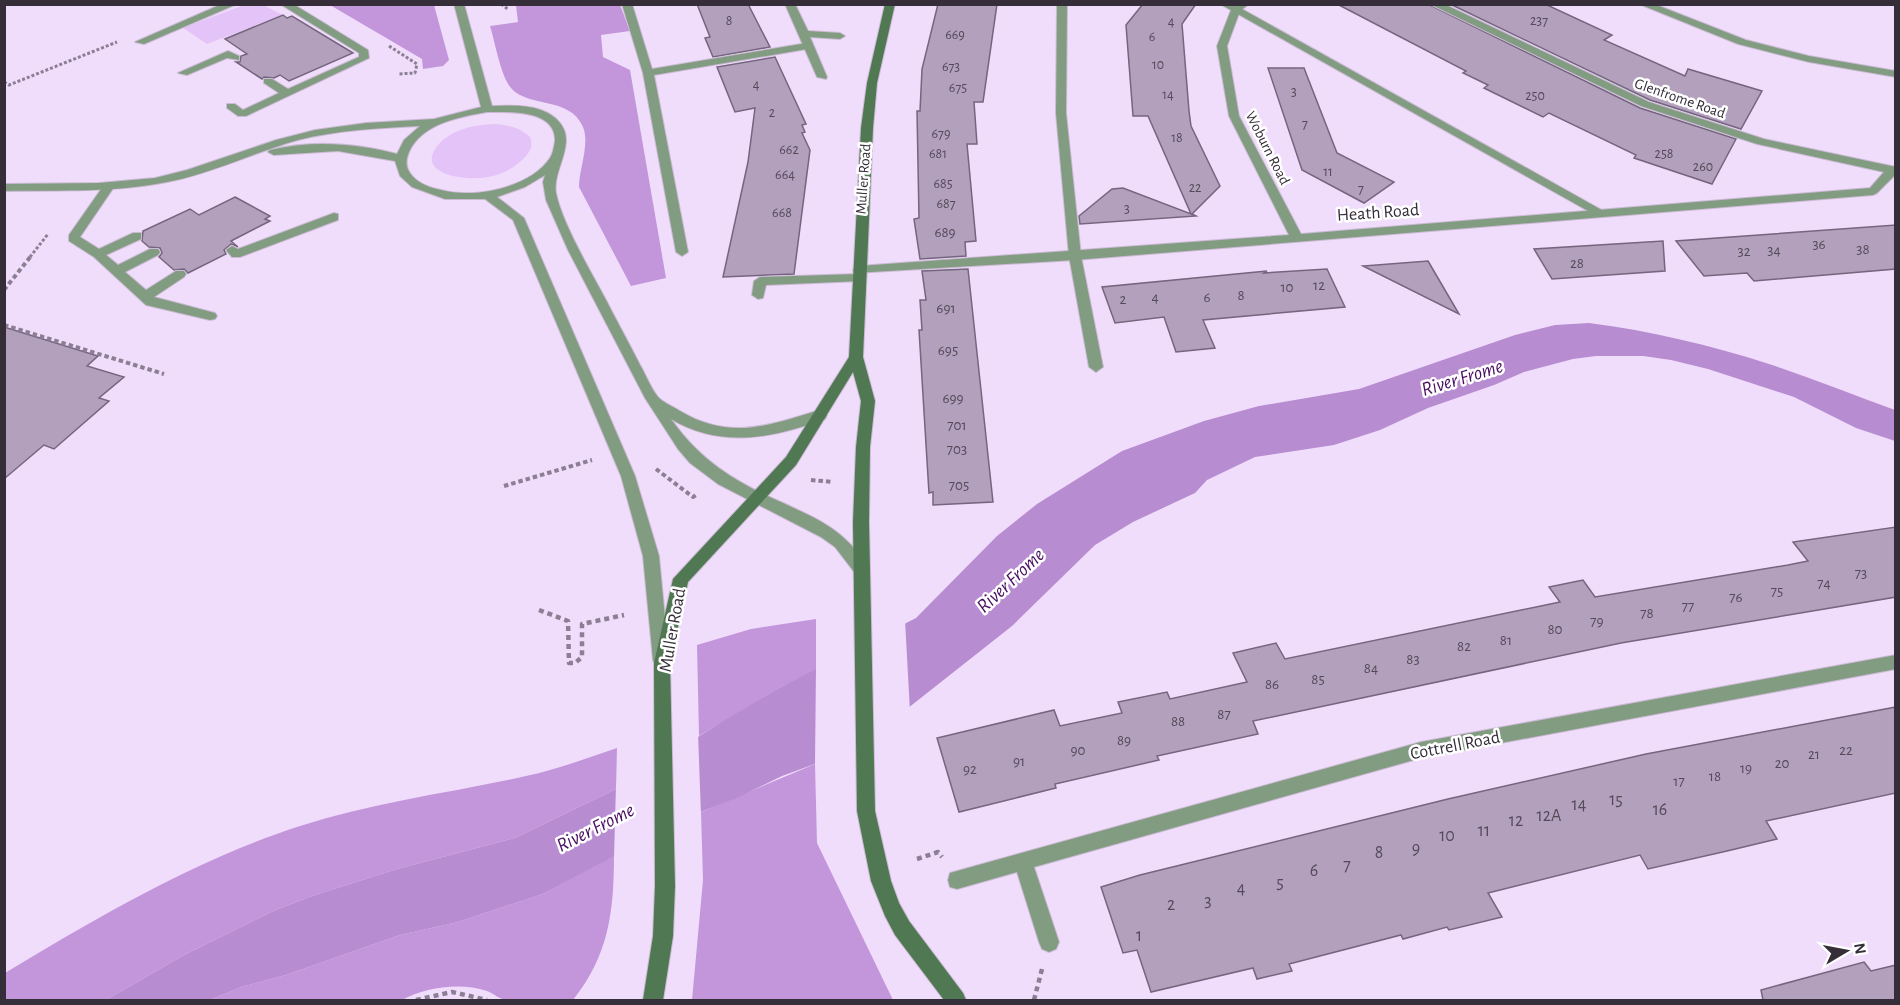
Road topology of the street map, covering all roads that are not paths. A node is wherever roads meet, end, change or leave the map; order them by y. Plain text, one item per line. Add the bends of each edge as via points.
1 (232, 4) edge
2 (285, 4) edge
3 (459, 4) edge
4 (627, 4) edge
5 (790, 4) edge
6 (890, 4) edge
7 (1062, 4) edge
8 (1225, 4) edge
9 (1435, 4) edge
10 (1644, 4) edge
11 (1240, 7) edge
12 (840, 36) dead end
13 (806, 40) junction
14 (140, 42) dead end
15 (235, 58) dead end
16 (183, 73) dead end
17 (648, 73) junction
18 (1896, 74) edge
19 (822, 77) dead end
20 (268, 81) dead end
21 (288, 94) junction
22 (231, 106) dead end
23 (487, 108) junction
24 (437, 122) junction
25 (235, 158) junction
26 (401, 159) junction
27 (555, 160) junction
28 (1894, 171) edge
29 (108, 186) junction
30 (4, 188) edge
31 (487, 195) junction
32 (1601, 213) junction
33 (334, 217) dead end
34 (137, 236) dead end
35 (1296, 236) junction
36 (232, 250) dead end
37 (154, 252) dead end
38 (682, 252) dead end
39 (98, 254) junction
40 (1074, 256) junction
41 (117, 271) junction
42 (180, 274) dead end
43 (858, 274) junction
44 (758, 295) dead end
45 (145, 297) junction
46 (210, 316) dead end
47 (856, 357) junction
48 (1096, 366) dead end
49 (654, 401) junction
50 (820, 415) junction
51 (756, 499) junction
52 (861, 569) junction
53 (1896, 662) edge
54 (662, 663) junction
55 (1023, 861) junction
56 (957, 880) dead end
57 (1049, 942) dead end
58 (653, 1000) edge
59 (956, 1000) edge

1 - 14 street
2 - 21 street via 365,54 359,62
3 - 23 street
4 - 17 street
5 - 13 street
6 - 43 main road, Muller Road via 872,83
7 - 40 street via 1061,113
8 - 11 street
9 - 28 street, Glenfrome Road via 1645,104 1761,142
10 - 18 street via 1742,42 1809,59
11 - 32 street
11 - 35 street, Woburn Road via 1222,46 1234,116
12 - 13 street
13 - 17 street
13 - 19 street
15 - 16 street via 228,54
17 - 38 street
20 - 21 street
21 - 22 street via 242,114
23 - 24 street
23 - 27 street via 529,110 546,117 562,137
24 - 25 street via 324,131
24 - 26 street via 412,140
25 - 26 street via 330,147 376,151
25 - 29 street via 172,178
26 - 31 street via 411,183 424,189 451,197
27 - 31 street via 521,185
27 - 49 street via 549,175 555,209 599,301
28 - 32 street, Heath Road via 1874,190
29 - 30 street
29 - 39 street via 73,238
31 - 54 street via 518,218 628,476 651,556
32 - 35 street, Heath Road
33 - 36 street via 236,254
34 - 39 street
35 - 40 street, Heath Road
37 - 41 street
39 - 41 street
40 - 43 street, Heath Road
40 - 48 street
41 - 45 street
42 - 45 street
43 - 44 street, Heath Road via 760,281
43 - 47 main road, Muller Road
45 - 46 street via 159,306
47 - 50 main road, Muller Road
47 - 52 main road, Muller Road via 868,401
49 - 50 street via 705,429 747,433
49 - 51 street via 697,461
50 - 51 main road, Muller Road via 791,461
51 - 52 street via 822,530 841,544
51 - 54 main road, Muller Road via 681,579
52 - 59 main road, Muller Road via 866,811 881,881 902,928
53 - 55 street, Cottrell Road via 1421,750
54 - 58 main road, Muller Road via 665,886 663,936
55 - 56 street, Cottrell Road
55 - 57 street

